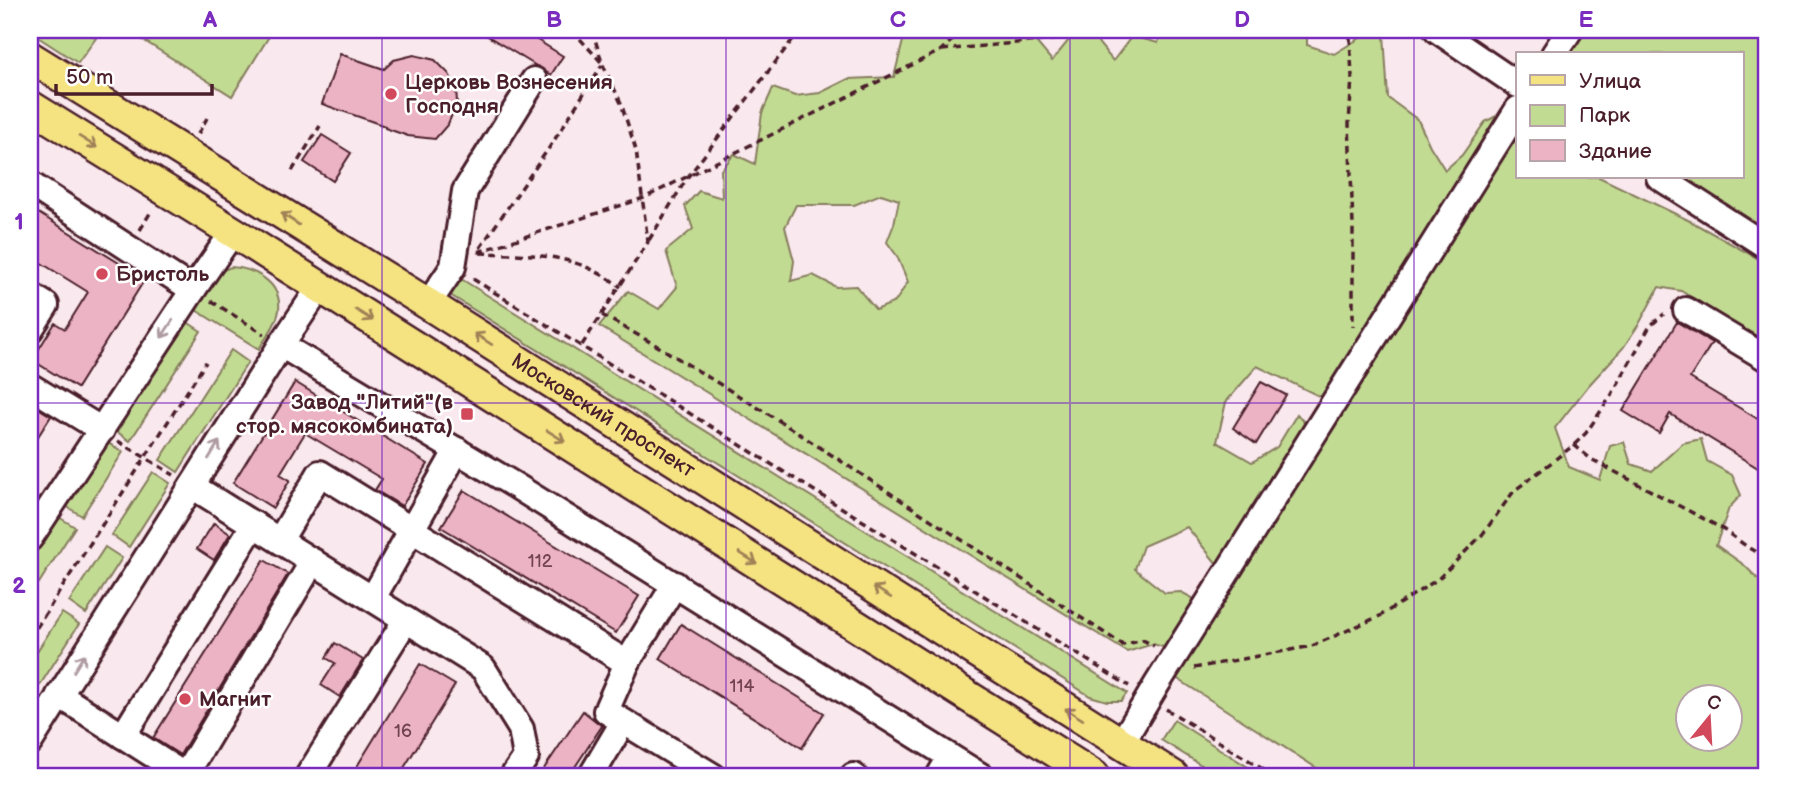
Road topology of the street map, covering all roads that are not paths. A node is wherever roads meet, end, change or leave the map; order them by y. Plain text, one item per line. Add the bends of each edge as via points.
1 (1437, 30) edge
2 (1570, 30) edge
3 (1555, 52) edge
4 (30, 57) edge
5 (534, 80) dead end
6 (1516, 84) edge
7 (30, 106) edge
8 (1516, 112) edge
9 (1661, 178) edge
10 (30, 184) edge
11 (254, 196) junction
12 (233, 232) junction
13 (1766, 246) edge
14 (340, 251) junction
15 (320, 287) junction
16 (193, 290) junction
17 (30, 295) edge
18 (428, 304) junction
19 (1686, 310) road end
20 (30, 330) edge
21 (281, 345) junction
22 (1766, 358) edge
23 (30, 386) edge
24 (102, 430) junction
25 (457, 450) junction
26 (192, 486) junction
27 (254, 524) junction
28 (412, 530) junction
29 (30, 538) edge
30 (280, 540) junction
31 (313, 561) junction
32 (675, 584) junction
33 (373, 598) junction
34 (406, 620) junction
35 (627, 663) junction
36 (59, 695) junction
37 (623, 722) junction
38 (123, 736) junction
39 (30, 742) edge
40 (1121, 744) junction
41 (944, 766) edge
42 (186, 776) edge
43 (308, 776) edge
44 (513, 776) edge
45 (591, 776) edge
46 (713, 776) edge
47 (981, 776) edge
48 (1094, 776) edge
49 (1173, 776) edge

1 - 6 street
2 - 3 street
4 - 11 main road, Московский проспект
5 - 18 street via 466,191 453,267
7 -> 12 main road, Московский проспект
8 - 40 street
9 - 13 street
10 - 16 street
11 - 12 main road
14 -> 11 main road, Московский проспект
12 - 15 main road, Московский проспект
12 - 16 street
14 - 15 main road
14 - 18 main road, Московский проспект
15 - 21 street
15 -> 48 main road, Московский проспект
16 -> 24 street
17 - 20 street via 46,305
40 -> 18 main road, Московский проспект
19 - 22 street
21 - 25 street
26 -> 21 street
23 - 24 street
24 - 29 street
25 - 28 street
25 - 32 street
26 - 27 street
36 -> 26 street
27 - 30 street
27 - 38 street
28 - 30 street via 320,473
28 - 33 street
28 - 35 street
30 - 31 street
31 - 33 street
31 - 42 street
32 - 35 street
32 - 41 street
33 - 34 street
34 - 43 street
34 - 44 street via 483,668 521,729 526,757
35 - 37 street via 606,711
36 - 38 street
36 - 39 street
37 - 45 street
37 - 46 street
38 - 42 street
40 - 49 main road, Московский проспект
41 - 47 street

